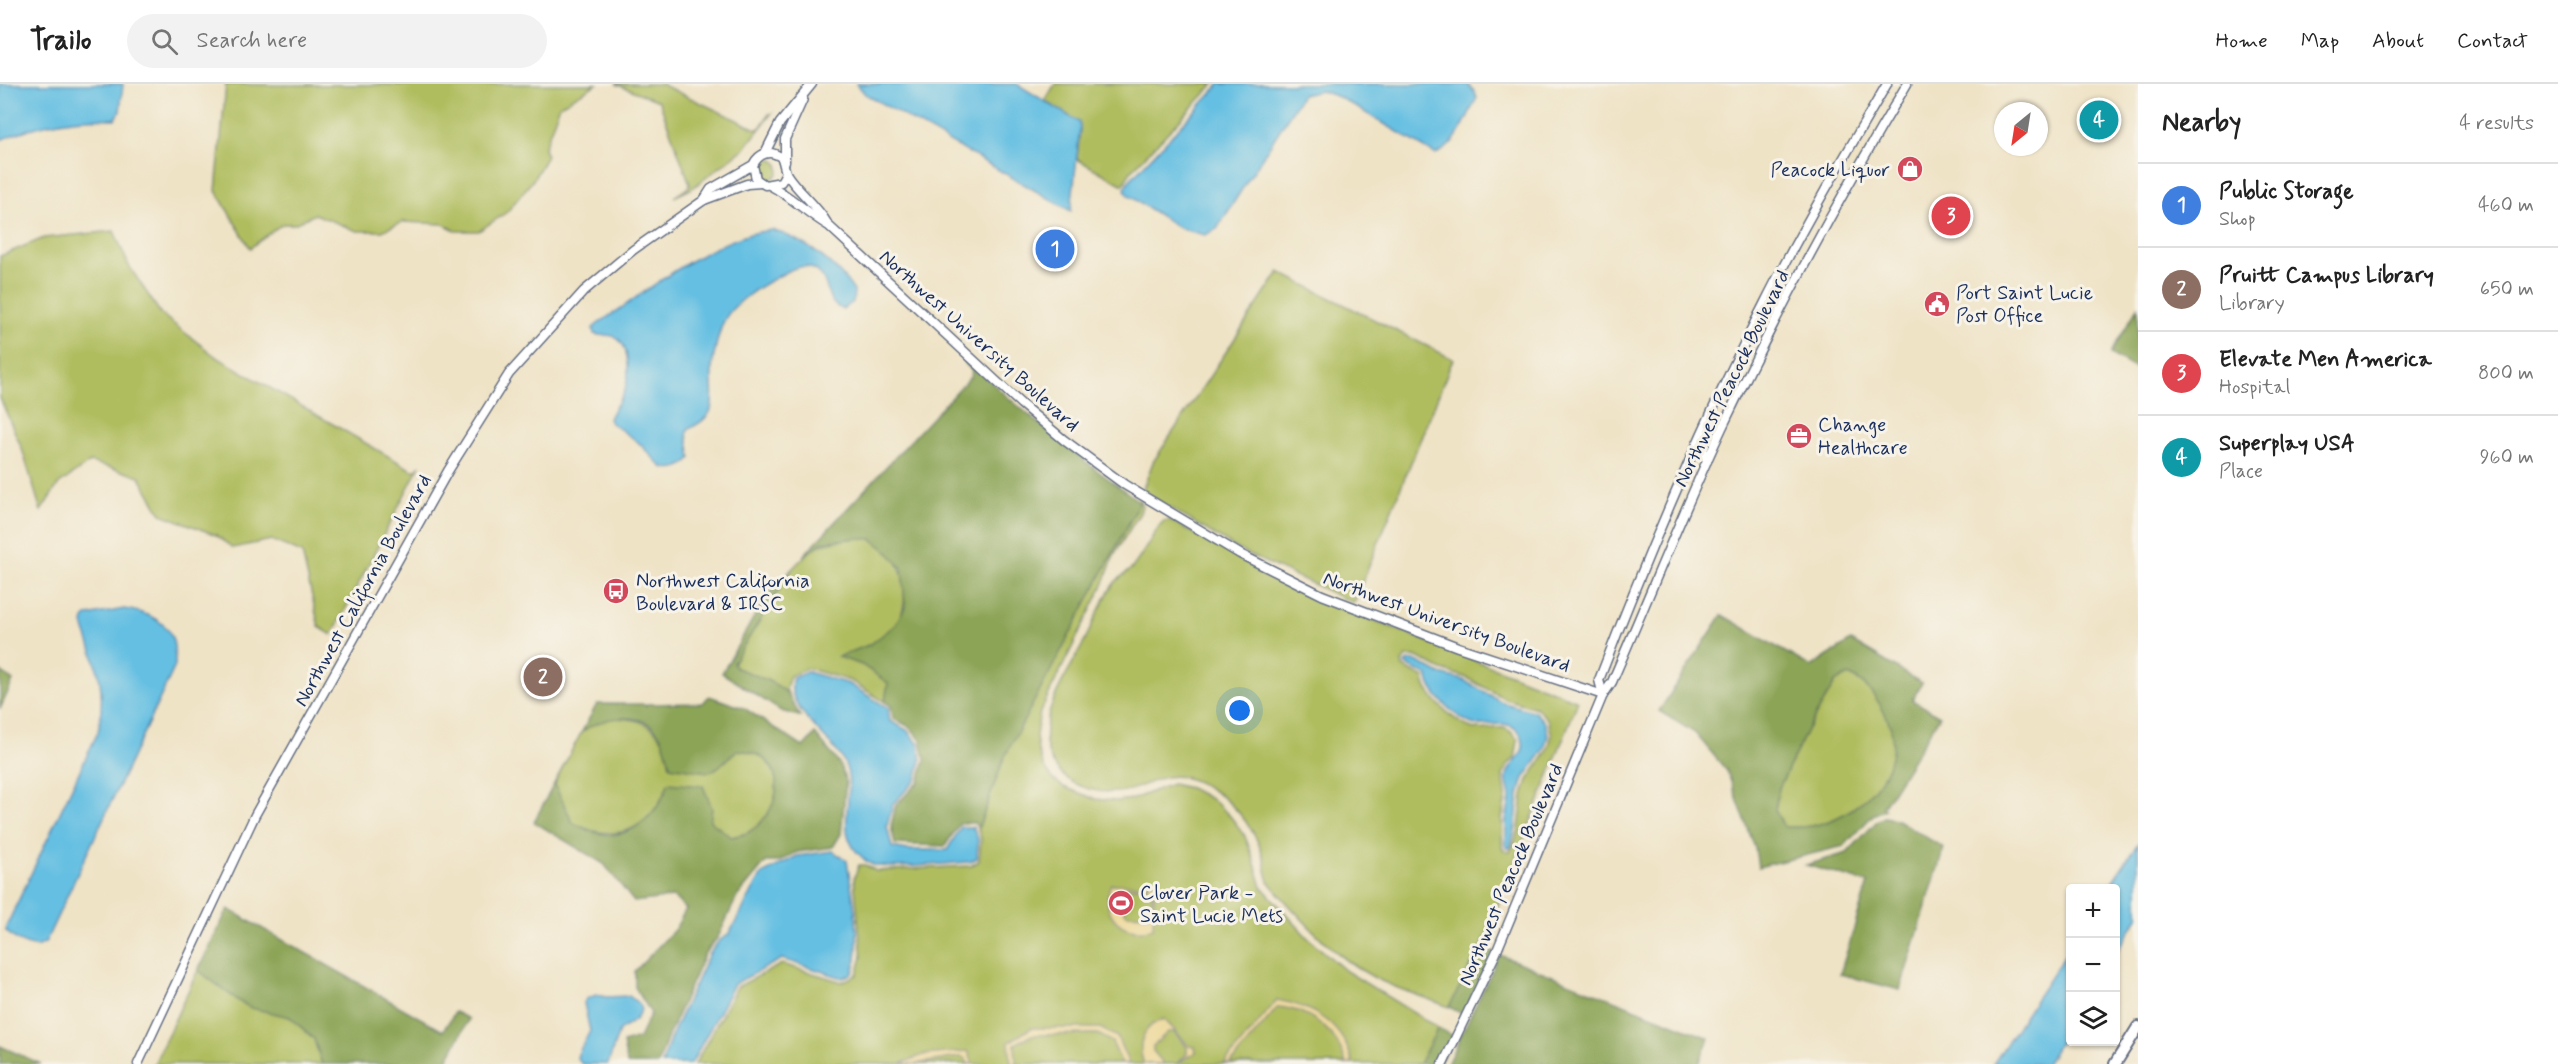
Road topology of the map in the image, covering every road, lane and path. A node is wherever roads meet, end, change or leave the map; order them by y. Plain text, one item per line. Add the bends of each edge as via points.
1 (813, 84) edge
2 (1887, 84) edge
3 (1907, 84) edge
4 (804, 96) junction
5 (765, 153) junction
6 (785, 162) junction
7 (753, 165) junction
8 (786, 173) junction
9 (760, 183) junction
10 (771, 186) junction
11 (704, 200) junction
12 (829, 226) junction
13 (1727, 379) junction
14 (1707, 461) junction
15 (1603, 694) junction
16 (2138, 1027) edge
17 (138, 1064) edge
18 (1443, 1064) edge
19 (2115, 1064) edge

1 - 4 street
2 - 13 street, Northwest Peacock Boulevard via 1773,287
3 - 14 street, Northwest Peacock Boulevard via 1836,205
4 - 5 street via 780,123
4 - 6 street via 785,139
5 - 6 street via 777,154
5 - 7 street
6 - 8 street
7 - 9 street
7 - 11 street, Northwest California Boulevard via 711,189
8 - 10 street via 781,182
8 - 12 street, Northwest University Boulevard
9 - 10 street
9 - 11 street, Northwest California Boulevard
10 - 12 street, Northwest University Boulevard
11 - 17 street, Northwest California Boulevard via 633,250 584,291 509,374 448,471 255,815
12 - 15 street, Northwest University Boulevard via 1064,440 1125,485 1240,555 1322,595 1458,647
13 - 14 street via 1726,395 1703,444 1702,453
13 - 15 street, Northwest Peacock Boulevard via 1691,455 1599,680
14 - 15 street, Northwest Peacock Boulevard via 1611,684
15 - 18 street, Northwest Peacock Boulevard via 1496,953
16 - 19 highway

